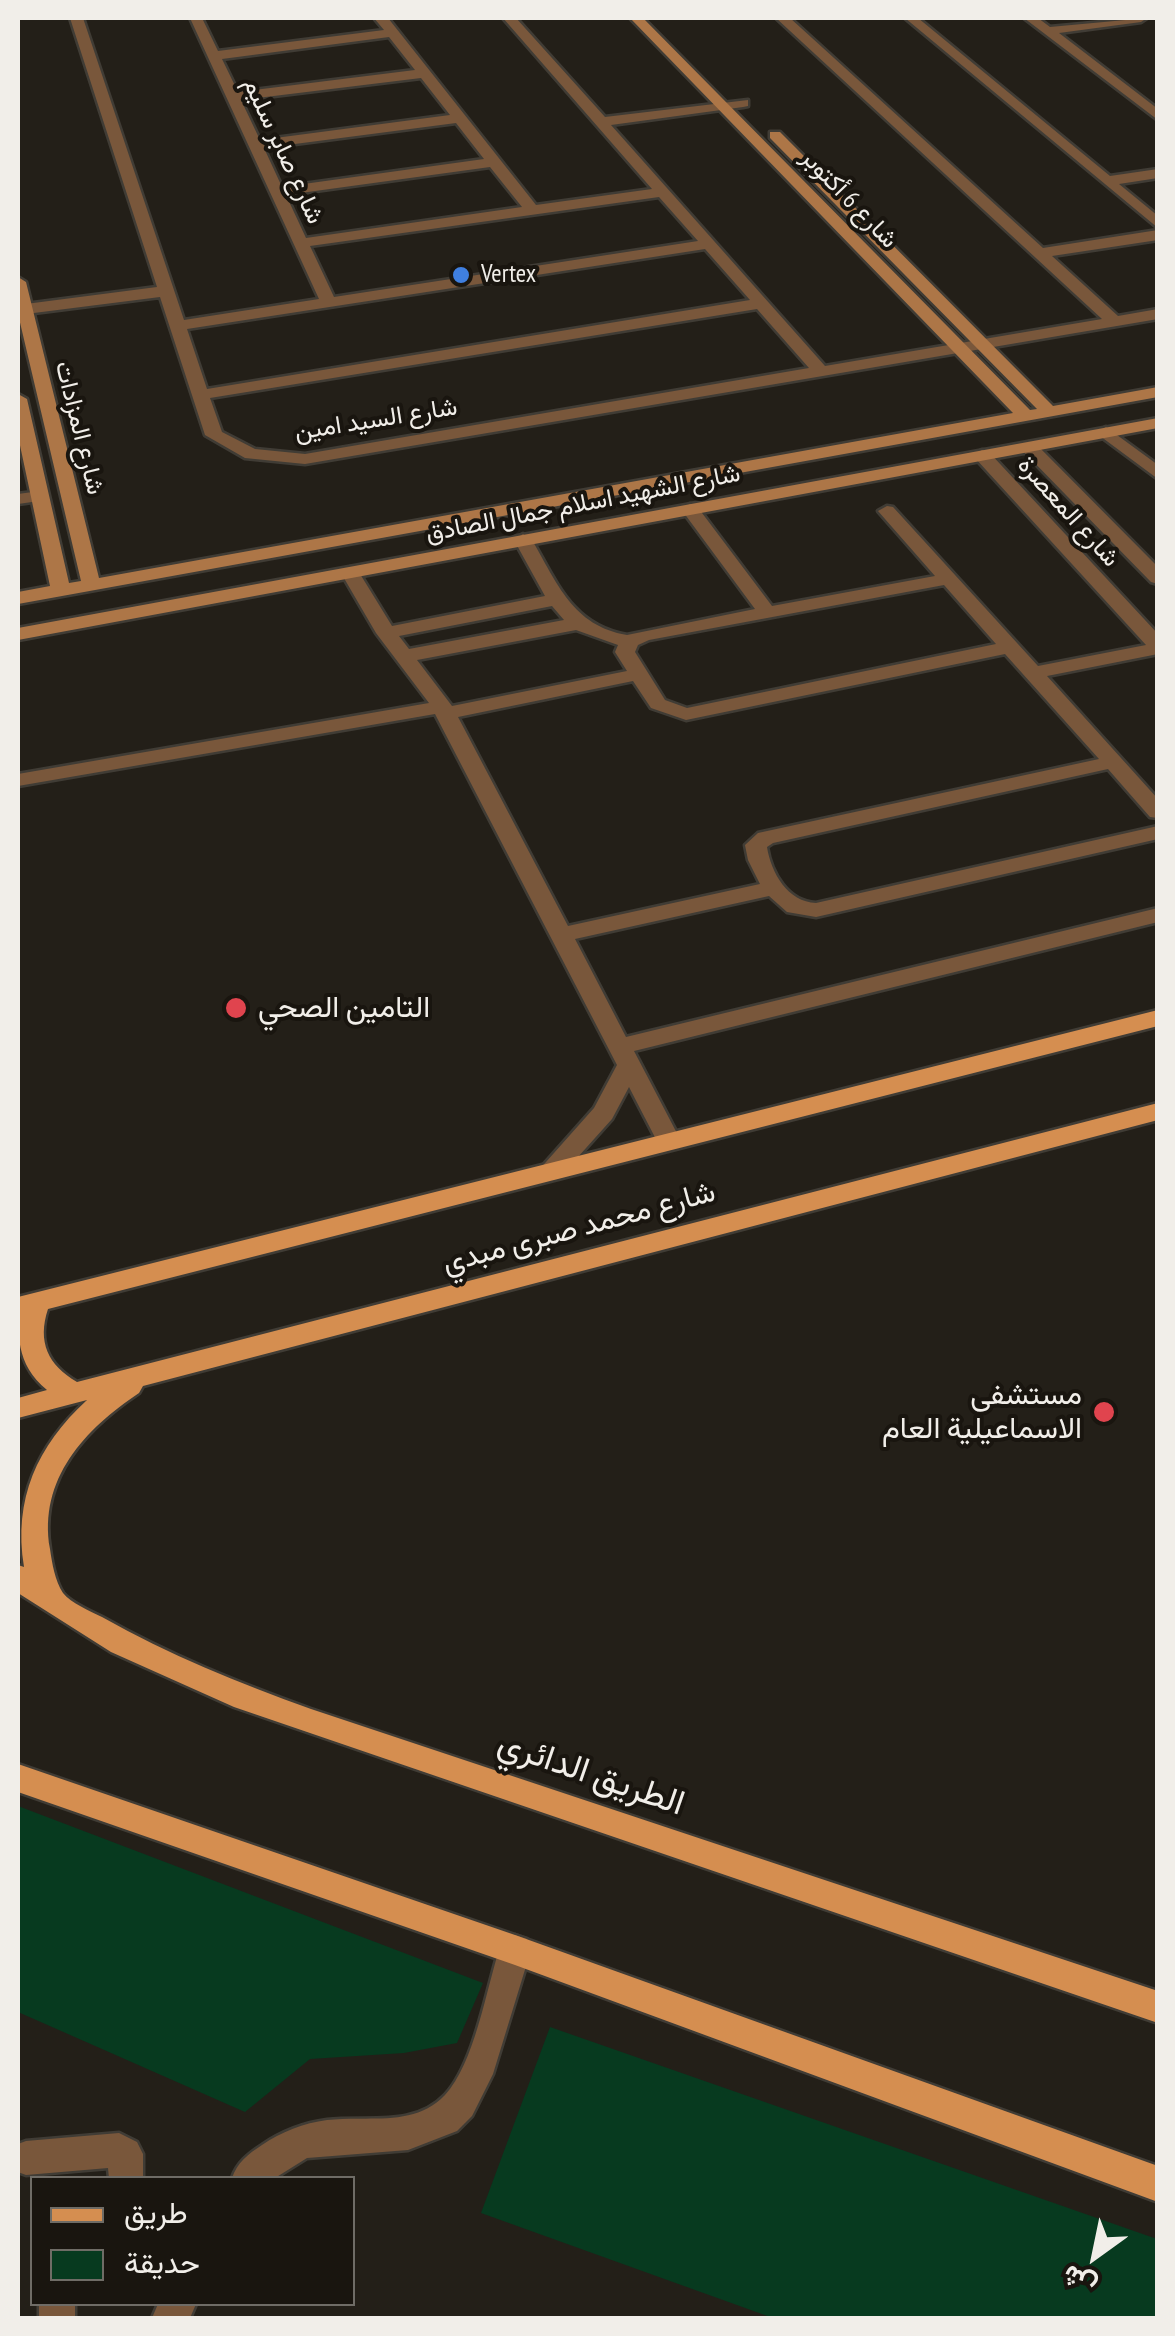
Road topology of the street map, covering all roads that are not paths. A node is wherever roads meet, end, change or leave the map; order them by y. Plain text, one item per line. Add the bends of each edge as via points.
1 (76, 18) edge
2 (196, 18) edge
3 (381, 18) edge
4 (509, 18) edge
5 (636, 18) edge
6 (658, 18) edge
7 (783, 18) edge
8 (911, 18) edge
9 (1030, 18) edge
10 (1144, 18) edge
11 (1158, 25) edge
12 (1047, 31) junction
13 (393, 33) junction
14 (214, 56) junction
15 (424, 73) junction
16 (233, 97) junction
17 (743, 103) junction
18 (722, 106) junction
19 (1158, 116) edge
20 (459, 118) junction
21 (602, 122) junction
22 (255, 145) junction
23 (494, 162) junction
24 (1158, 173) edge
25 (1107, 181) junction
26 (277, 192) junction
27 (663, 192) junction
28 (532, 210) junction
29 (1158, 224) edge
30 (1158, 235) edge
31 (301, 242) junction
32 (709, 244) junction
33 (1040, 254) junction
34 (18, 282) edge
35 (166, 291) junction
36 (329, 303) junction
37 (761, 303) junction
38 (21, 310) edge
39 (1158, 314) edge
40 (1114, 322) junction
41 (178, 326) junction
42 (983, 344) junction
43 (960, 348) junction
44 (821, 372) junction
45 (1158, 392) edge
46 (200, 395) junction
47 (18, 398) edge
48 (1050, 412) junction
49 (1026, 416) junction
50 (20, 420) edge
51 (1158, 422) edge
52 (1106, 432) junction
53 (1028, 446) junction
54 (982, 455) junction
55 (745, 467) junction
56 (1158, 474) edge
57 (766, 495) junction
58 (40, 496) junction
59 (18, 499) edge
60 (690, 509) junction
61 (887, 511) dead end
62 (522, 540) junction
63 (350, 573) junction
64 (1158, 578) edge
65 (948, 579) junction
66 (91, 585) junction
67 (61, 590) junction
68 (18, 598) edge
69 (559, 600) junction
70 (766, 610) junction
71 (575, 624) junction
72 (386, 633) junction
73 (18, 634) edge
74 (628, 641) junction
75 (1010, 647) junction
76 (1158, 647) edge
77 (406, 656) junction
78 (1033, 673) junction
79 (639, 674) junction
80 (443, 710) junction
81 (1113, 762) junction
82 (18, 780) edge
83 (1158, 812) edge
84 (1158, 832) edge
85 (776, 888) junction
86 (1158, 915) edge
87 (561, 935) junction
88 (1158, 1018) edge
89 (624, 1056) junction
90 (1158, 1111) edge
91 (670, 1142) junction
92 (550, 1171) junction
93 (27, 1304) edge
94 (150, 1374) junction
95 (73, 1393) junction
96 (18, 1408) edge
97 (18, 1576) edge
98 (56, 1608) junction
99 (18, 1778) edge
100 (516, 1950) junction
101 (1158, 2008) edge
102 (26, 2158) dead end
103 (126, 2176) edge
104 (250, 2176) edge
105 (1158, 2184) edge

1 - 35 street, شارع السيد امين
2 - 14 street, شارع صابر سليم
3 - 13 street
4 - 21 street
5 - 18 street, شارع 6 أكتوبر
6 - 17 street, شارع 6 أكتوبر
7 - 33 street
8 - 25 street
9 - 12 street
10 - 11 street
10 - 12 street
12 - 19 street
13 - 14 street
13 - 15 street
14 - 16 street, شارع صابر سليم
15 - 16 street
15 - 20 street
16 - 22 street, شارع صابر سليم
17 - 18 street
17 - 42 street, شارع 6 أكتوبر
18 - 21 street
18 - 43 street, شارع 6 أكتوبر
20 - 22 street
20 - 23 street
21 - 27 street
22 - 26 street, شارع صابر سليم
23 - 26 street
23 - 28 street
24 - 25 street
25 - 29 street
26 - 31 street, شارع صابر سليم
27 - 28 street
27 - 32 street
28 - 31 street
30 - 33 street
31 - 36 street, شارع صابر سليم
32 - 36 street
32 - 37 street
33 - 40 street
34 - 38 street, شارع المزادات
35 - 38 street
35 - 41 street, شارع السيد امين
36 - 41 street
37 - 44 street
37 - 46 street
38 - 66 street, شارع المزادات
39 - 40 street, شارع السيد امين
40 - 42 street, شارع السيد امين
41 - 46 street, شارع السيد امين
42 - 43 street, شارع السيد امين
42 - 48 street, شارع 6 أكتوبر
43 - 44 street, شارع السيد امين
43 - 49 street, شارع 6 أكتوبر
44 - 46 street, شارع السيد امين via 305,459 230,446 214,435
45 - 48 street, شارع الشهيد اسلام جمال الصادق
47 - 50 street, شارع المزادات
48 - 49 street, شارع الشهيد اسلام جمال الصادق
49 - 55 street, شارع الشهيد اسلام جمال الصادق
50 - 58 street, شارع المزادات
51 - 52 street, شارع الشهيد اسلام جمال الصادق
52 - 53 street, شارع الشهيد اسلام جمال الصادق
52 - 56 street
53 - 54 street, شارع الشهيد اسلام جمال الصادق
53 - 64 street, شارع المعصرة
54 - 57 street, شارع الشهيد اسلام جمال الصادق
54 - 76 street, شارع المعصرة
55 - 57 street
55 - 66 street, شارع الشهيد اسلام جمال الصادق
57 - 60 street, شارع الشهيد اسلام جمال الصادق
58 - 59 street
58 - 67 street, شارع المزادات
60 - 62 street, شارع الشهيد اسلام جمال الصادق
60 - 70 street
61 - 65 street
62 - 63 street, شارع الشهيد اسلام جمال الصادق
62 - 69 street
63 - 72 street
63 - 73 street, شارع الشهيد اسلام جمال الصادق
65 - 70 street
65 - 75 street
66 - 67 street, شارع الشهيد اسلام جمال الصادق
67 - 68 street, شارع الشهيد اسلام جمال الصادق
69 - 71 street
69 - 72 street
70 - 74 street
71 - 74 street
71 - 77 street
72 - 77 street
74 - 79 street via 625,652
75 - 78 street
75 - 79 street via 697,714 658,704
76 - 78 street
77 - 80 street
78 - 81 street
79 - 80 street
80 - 82 street
80 - 87 street
81 - 83 street
81 - 85 street via 766,838 754,850
84 - 85 street via 816,910 794,907
85 - 87 street
86 - 89 street
87 - 89 street
88 - 91 main road, شارع محمد صبرى مبدي
89 - 91 street
89 - 92 street via 603,1113
90 - 94 main road, شارع محمد صبرى مبدي
91 - 92 main road, شارع محمد صبرى مبدي
92 - 93 main road, شارع محمد صبرى مبدي
93 - 95 main road via 31,1355 40,1370
94 - 95 main road, شارع محمد صبرى مبدي
94 - 98 main road via 85,1418 43,1477 32,1544
95 - 96 main road, شارع محمد صبرى مبدي
97 - 98 main road, الطريق الدائري
98 - 101 main road, الطريق الدائري via 239,1693
99 - 100 main road
100 - 104 street via 470,2089 444,2119 407,2135 305,2141
100 - 105 main road
102 - 103 street via 119,2150

